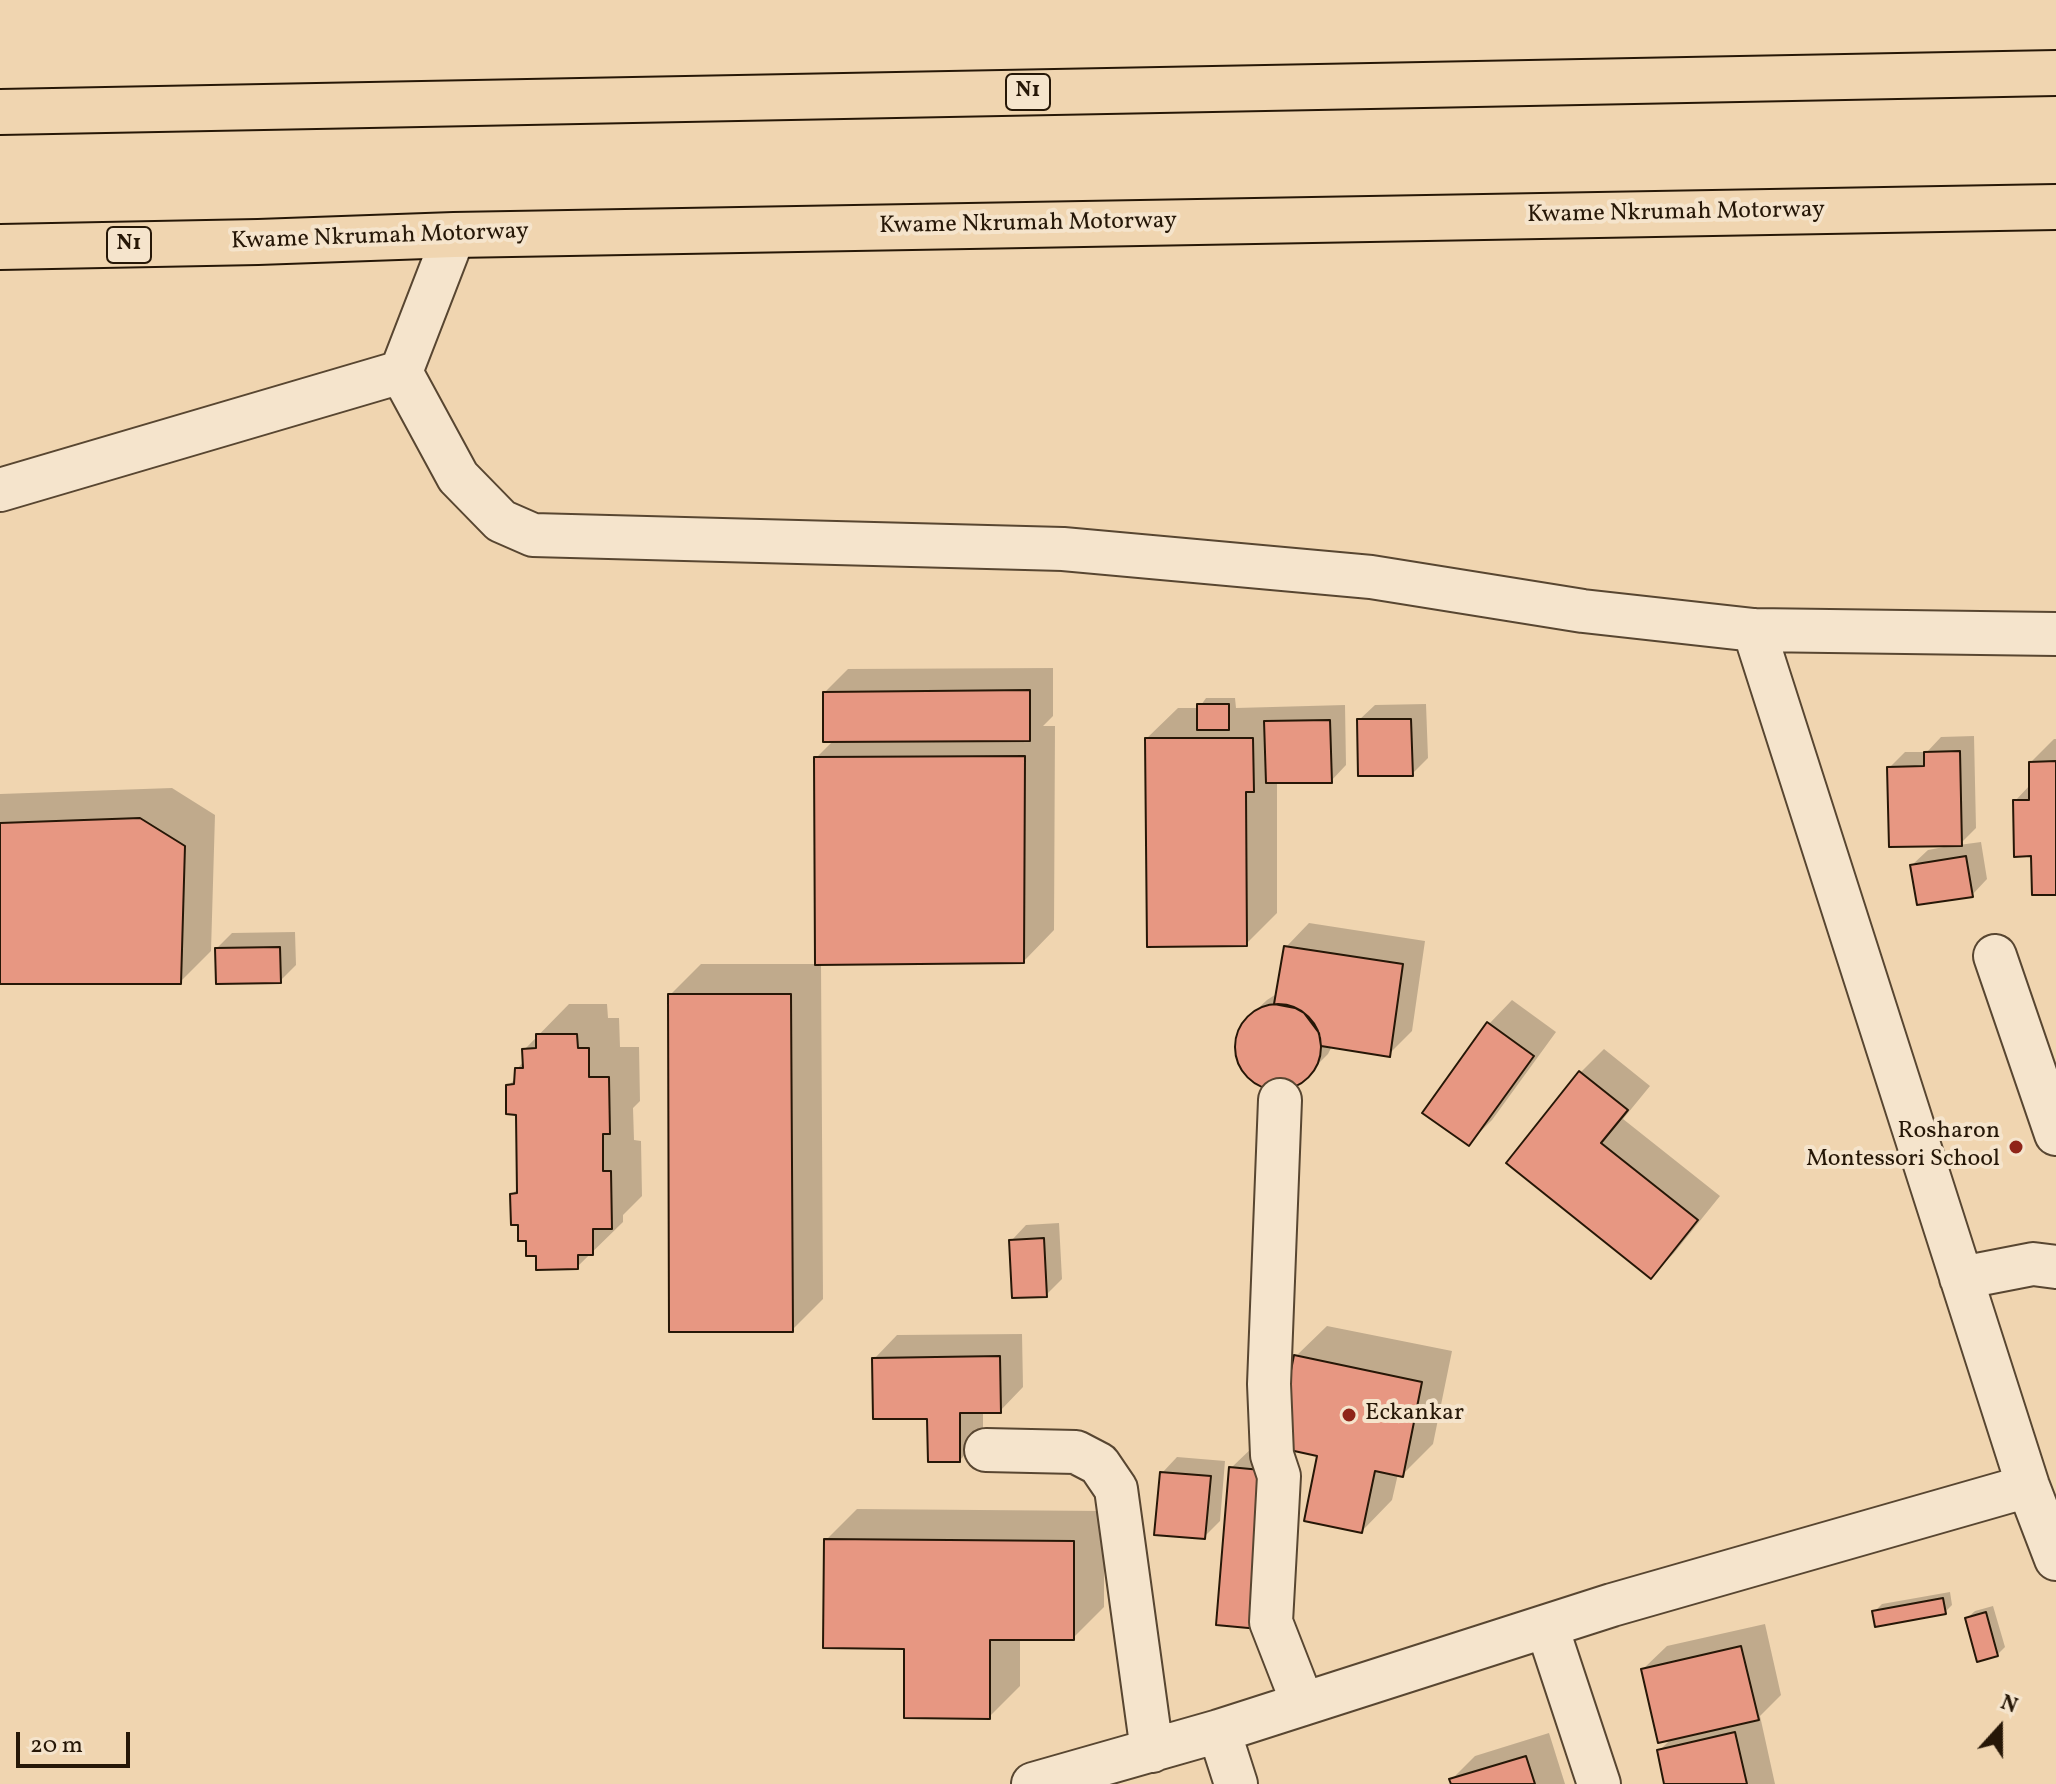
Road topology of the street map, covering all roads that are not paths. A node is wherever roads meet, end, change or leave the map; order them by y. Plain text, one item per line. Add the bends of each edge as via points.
1 (2056, 73) edge
2 (0, 112) edge
3 (2056, 207) edge
4 (454, 235) junction
5 (0, 247) edge
6 (401, 372) junction
7 (0, 490) edge
8 (1754, 630) junction
9 (2056, 634) edge
10 (1995, 956) dead end
11 (1280, 1100) dead end
12 (2056, 1134) edge
13 (2056, 1267) edge
14 (1961, 1278) junction
15 (986, 1450) dead end
16 (2028, 1486) junction
17 (2056, 1559) edge
18 (1547, 1627) junction
19 (1303, 1704) junction
20 (1219, 1731) junction
21 (1152, 1751) junction
22 (1033, 1784) edge
23 (1236, 1784) edge
24 (1599, 1784) edge

1 - 2 highway, N1
3 - 4 highway, Kwame Nkrumah Motorway / N1
4 - 5 highway, Kwame Nkrumah Motorway / N1
4 - 6 street
6 - 7 street
6 - 8 street via 458,477 501,521 533,535 1063,549 1371,577 1583,611
8 - 9 street
8 - 14 street
10 - 12 street
11 - 19 street via 1269,1384 1272,1455 1279,1476 1271,1622
13 - 14 street via 2033,1264
14 - 16 street
15 - 21 street via 1076,1452 1099,1464 1116,1489
16 - 17 street
16 - 18 street
18 - 19 street
18 - 24 street
19 - 20 street
20 - 21 street
20 - 23 street
21 - 22 street

